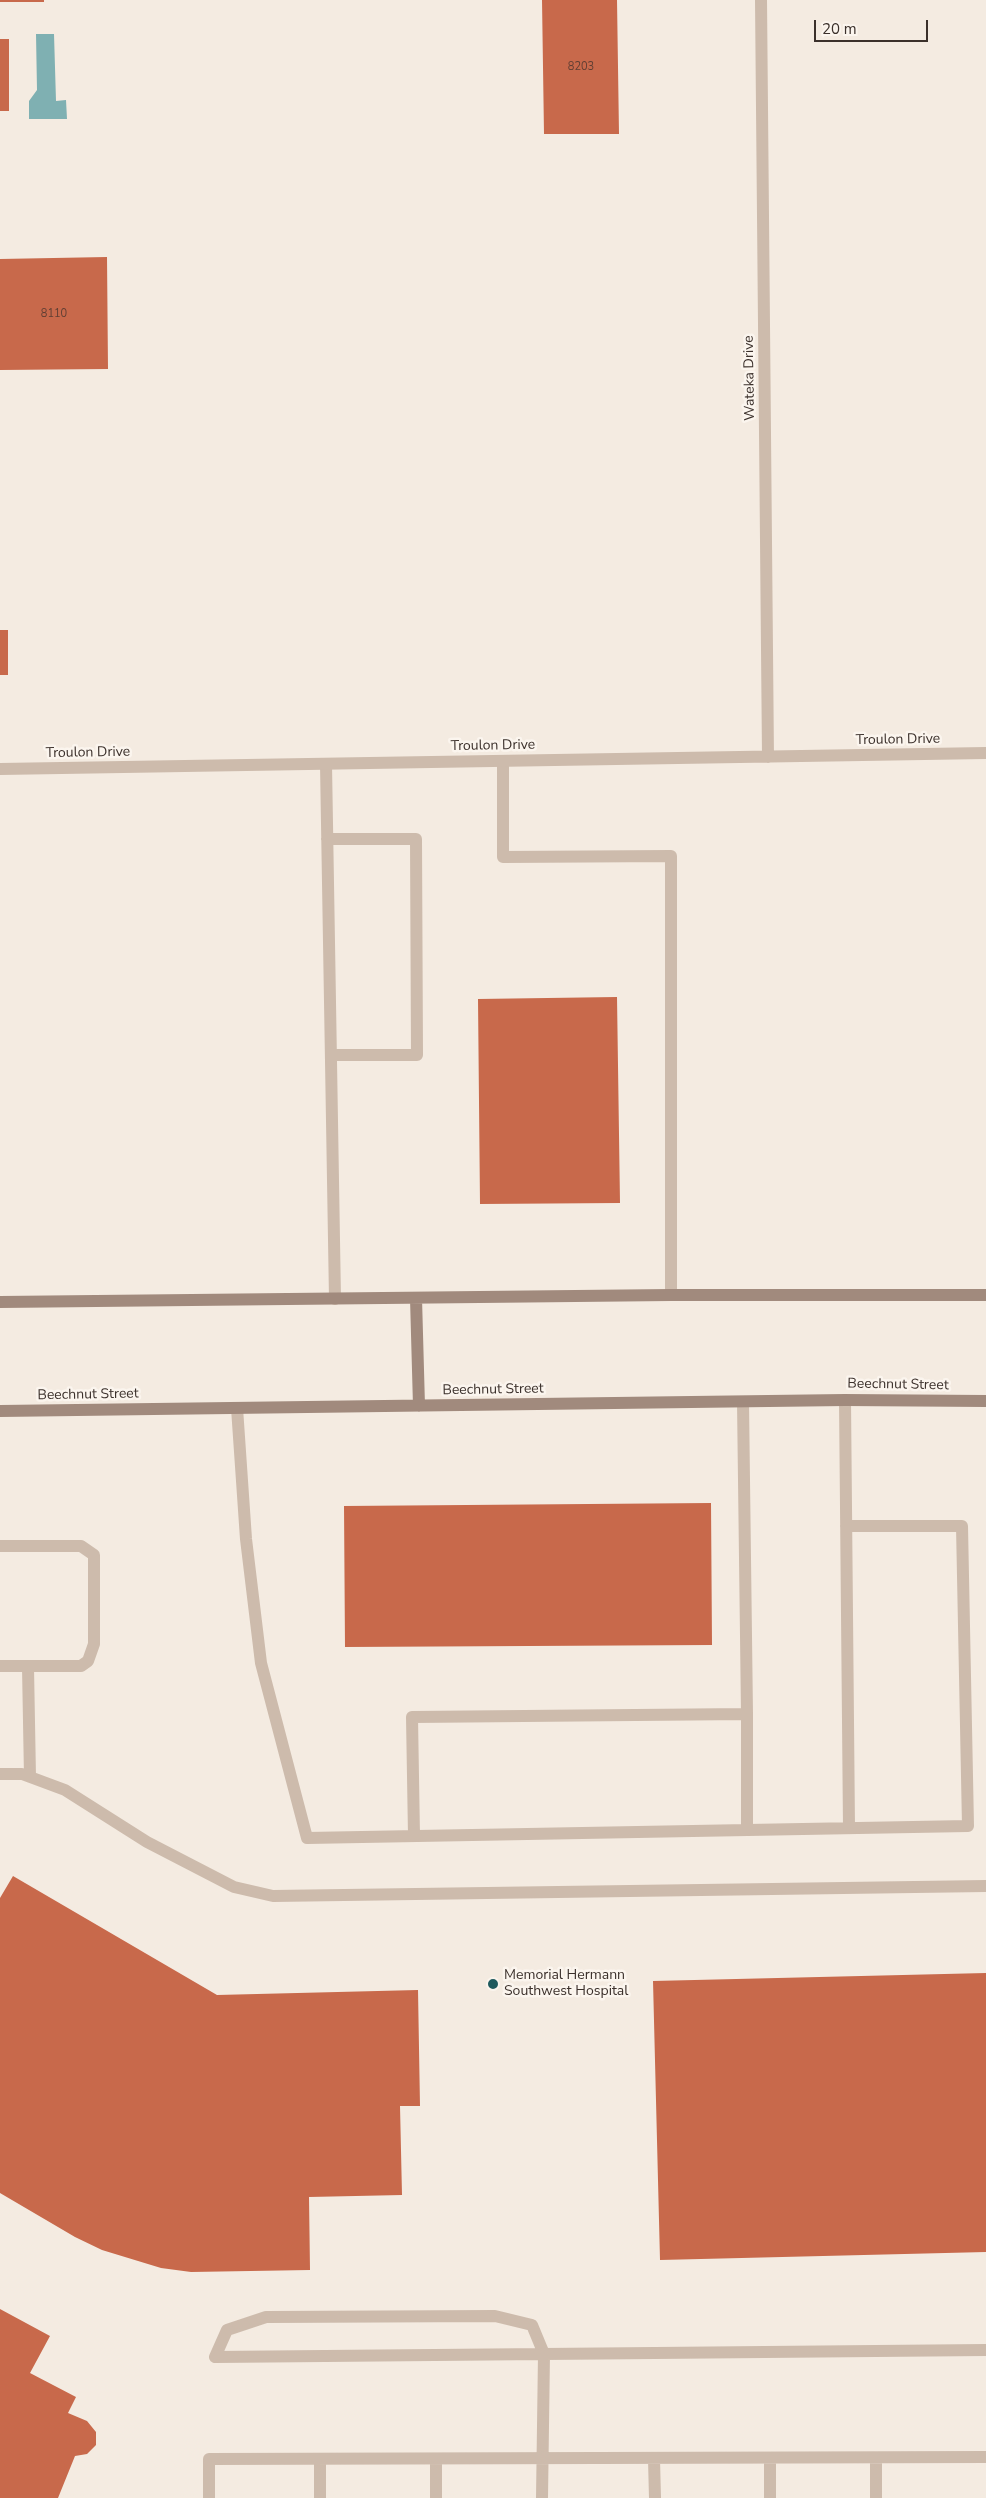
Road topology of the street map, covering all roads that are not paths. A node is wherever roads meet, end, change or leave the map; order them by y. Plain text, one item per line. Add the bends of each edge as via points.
1 (761, 0) edge
2 (986, 753) edge
3 (768, 757) junction
4 (503, 761) junction
5 (326, 764) junction
6 (0, 769) edge
7 (328, 839) junction
8 (331, 1055) junction
9 (672, 1295) junction
10 (986, 1295) edge
11 (416, 1298) junction
12 (335, 1299) junction
13 (0, 1302) edge
14 (845, 1400) junction
15 (986, 1401) edge
16 (743, 1402) junction
17 (419, 1406) junction
18 (237, 1408) junction
19 (0, 1410) edge
20 (846, 1526) junction
21 (0, 1546) edge
22 (0, 1666) edge
23 (28, 1667) junction
24 (747, 1714) junction
25 (0, 1774) edge
26 (30, 1777) junction
27 (849, 1828) junction
28 (747, 1830) junction
29 (414, 1836) junction
30 (986, 1886) edge
31 (986, 2350) edge
32 (544, 2354) junction
33 (986, 2457) edge
34 (770, 2458) junction
35 (876, 2458) junction
36 (320, 2459) junction
37 (436, 2459) junction
38 (542, 2459) junction
39 (654, 2459) junction
40 (209, 2498) edge
41 (320, 2498) edge
42 (436, 2498) edge
43 (542, 2498) edge
44 (655, 2498) edge
45 (770, 2498) edge
46 (876, 2498) edge

1 - 3 street, Wateka Drive
2 - 3 street, Troulon Drive
3 - 4 street, Troulon Drive
4 - 5 street, Troulon Drive
4 - 9 street via 503,857 671,856
5 - 6 street, Troulon Drive
5 - 7 street
7 - 8 street
7 - 8 street via 416,839 417,1055
8 - 12 street
9 - 10 main road
9 - 11 main road
11 - 12 main road
11 - 17 main road
12 - 13 main road
14 - 15 main road, Beechnut Street
14 - 16 main road, Beechnut Street
14 - 20 street
16 - 17 main road, Beechnut Street
16 - 24 street
17 - 18 main road, Beechnut Street
18 - 19 main road, Beechnut Street
18 - 29 street via 246,1539 261,1663 307,1838
20 - 27 street
20 - 27 street via 962,1526 968,1826
21 - 23 street via 81,1546 94,1555 94,1644 88,1661 81,1666
22 - 23 street
23 - 26 street
24 - 28 street
24 - 29 street via 412,1717
25 - 26 street
26 - 30 street via 66,1790 148,1842 234,1887 273,1896
27 - 28 street
28 - 29 street
31 - 32 street
32 - 32 street via 314,2356 215,2357 227,2330 266,2317 495,2316 532,2325
32 - 38 street
33 - 35 street
34 - 35 street
34 - 39 street
34 - 45 street
35 - 46 street
36 - 37 street
36 - 40 street via 209,2459
36 - 41 street
37 - 38 street
37 - 42 street
38 - 39 street
38 - 43 street
39 - 44 street

